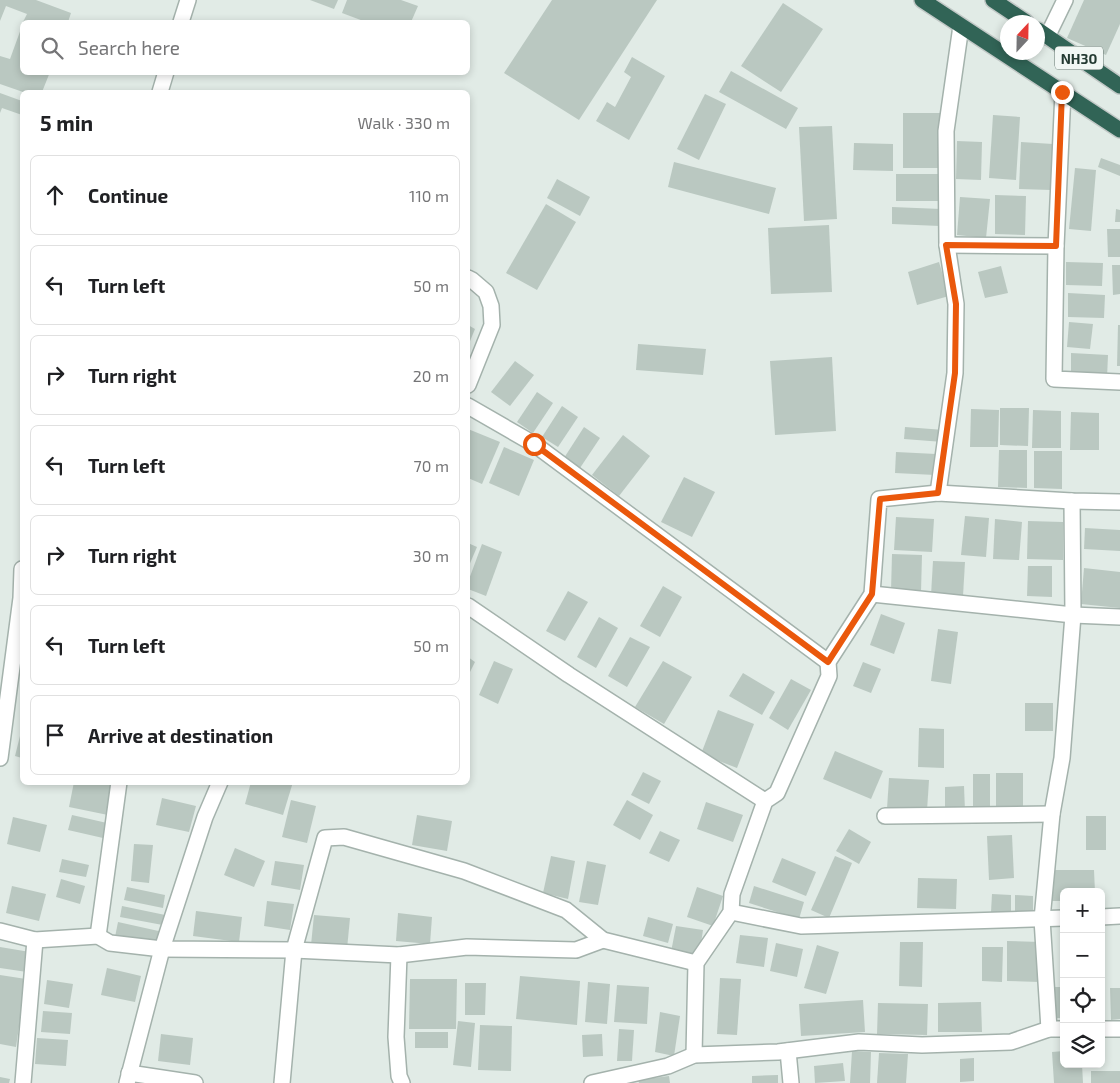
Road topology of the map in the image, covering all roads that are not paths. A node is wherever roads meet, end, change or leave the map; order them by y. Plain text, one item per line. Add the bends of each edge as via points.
1 (188, 0) edge
2 (922, 0) edge
3 (993, 0) edge
4 (1065, 0) edge
5 (1016, 15) edge
6 (182, 20) edge
7 (961, 26) junction
8 (1045, 29) edge
9 (1045, 35) edge
10 (165, 75) edge
11 (1120, 86) edge
12 (161, 90) edge
13 (1062, 92) junction
14 (1120, 130) edge
15 (946, 245) junction
16 (1056, 246) junction
17 (470, 279) edge
18 (470, 380) edge
19 (1120, 382) edge
20 (470, 407) edge
21 (938, 493) junction
22 (1072, 501) junction
23 (1120, 502) edge
24 (872, 594) junction
25 (20, 606) edge
26 (470, 607) edge
27 (1073, 615) junction
28 (1120, 617) edge
29 (828, 662) junction
30 (0, 758) edge
31 (119, 785) edge
32 (219, 785) edge
33 (766, 801) junction
34 (1052, 814) junction
35 (885, 816) dead end
36 (731, 912) junction
37 (1120, 916) edge
38 (1105, 917) edge
39 (1060, 918) edge
40 (1042, 919) junction
41 (0, 931) edge
42 (98, 936) junction
43 (36, 940) junction
44 (603, 940) junction
45 (162, 949) junction
46 (294, 950) junction
47 (399, 955) junction
48 (696, 963) junction
49 (1056, 1029) edge
50 (1105, 1029) edge
51 (1120, 1029) edge
52 (788, 1051) junction
53 (694, 1055) junction
54 (128, 1078) edge
55 (23, 1083) edge
56 (195, 1083) edge
57 (282, 1083) edge
58 (402, 1083) edge
59 (592, 1083) edge
60 (791, 1083) edge

1 - 6 street
2 - 7 highway, NH30
3 - 5 highway
4 - 8 street
7 - 13 highway, NH30
7 - 15 street via 946,131
9 - 11 highway, NH30
10 - 12 street
13 - 14 highway, NH30
13 - 16 street
15 - 16 street
15 - 21 street via 956,304 955,373
16 - 19 street via 1054,379
17 - 18 street via 486,292 492,325
20 - 29 street via 534,444
21 - 22 street
21 - 24 street via 880,499
22 - 23 street
22 - 27 street
24 - 27 street
24 - 29 street
25 - 30 street
26 - 33 street via 568,675
27 - 28 street
27 - 34 street via 1062,758
29 - 33 street via 829,676 777,793
31 - 42 street
32 - 45 street via 205,817
33 - 36 street via 732,894
34 - 35 street
34 - 40 street
36 - 40 street via 801,926
36 - 48 street
37 - 38 street
39 - 40 street
40 - 49 street
41 - 43 street
42 - 43 street
42 - 45 street via 110,943
43 - 55 street
44 - 46 street via 566,910 464,871 344,837 324,838
44 - 47 street via 576,950 467,947
44 - 48 street
45 - 46 street
45 - 54 street
46 - 47 street
46 - 57 street
47 - 58 street via 396,1037
48 - 53 street
49 - 52 street via 1010,1042 922,1045 859,1042
50 - 51 street
52 - 53 street
52 - 60 street
53 - 59 street via 668,1066
54 - 56 street

